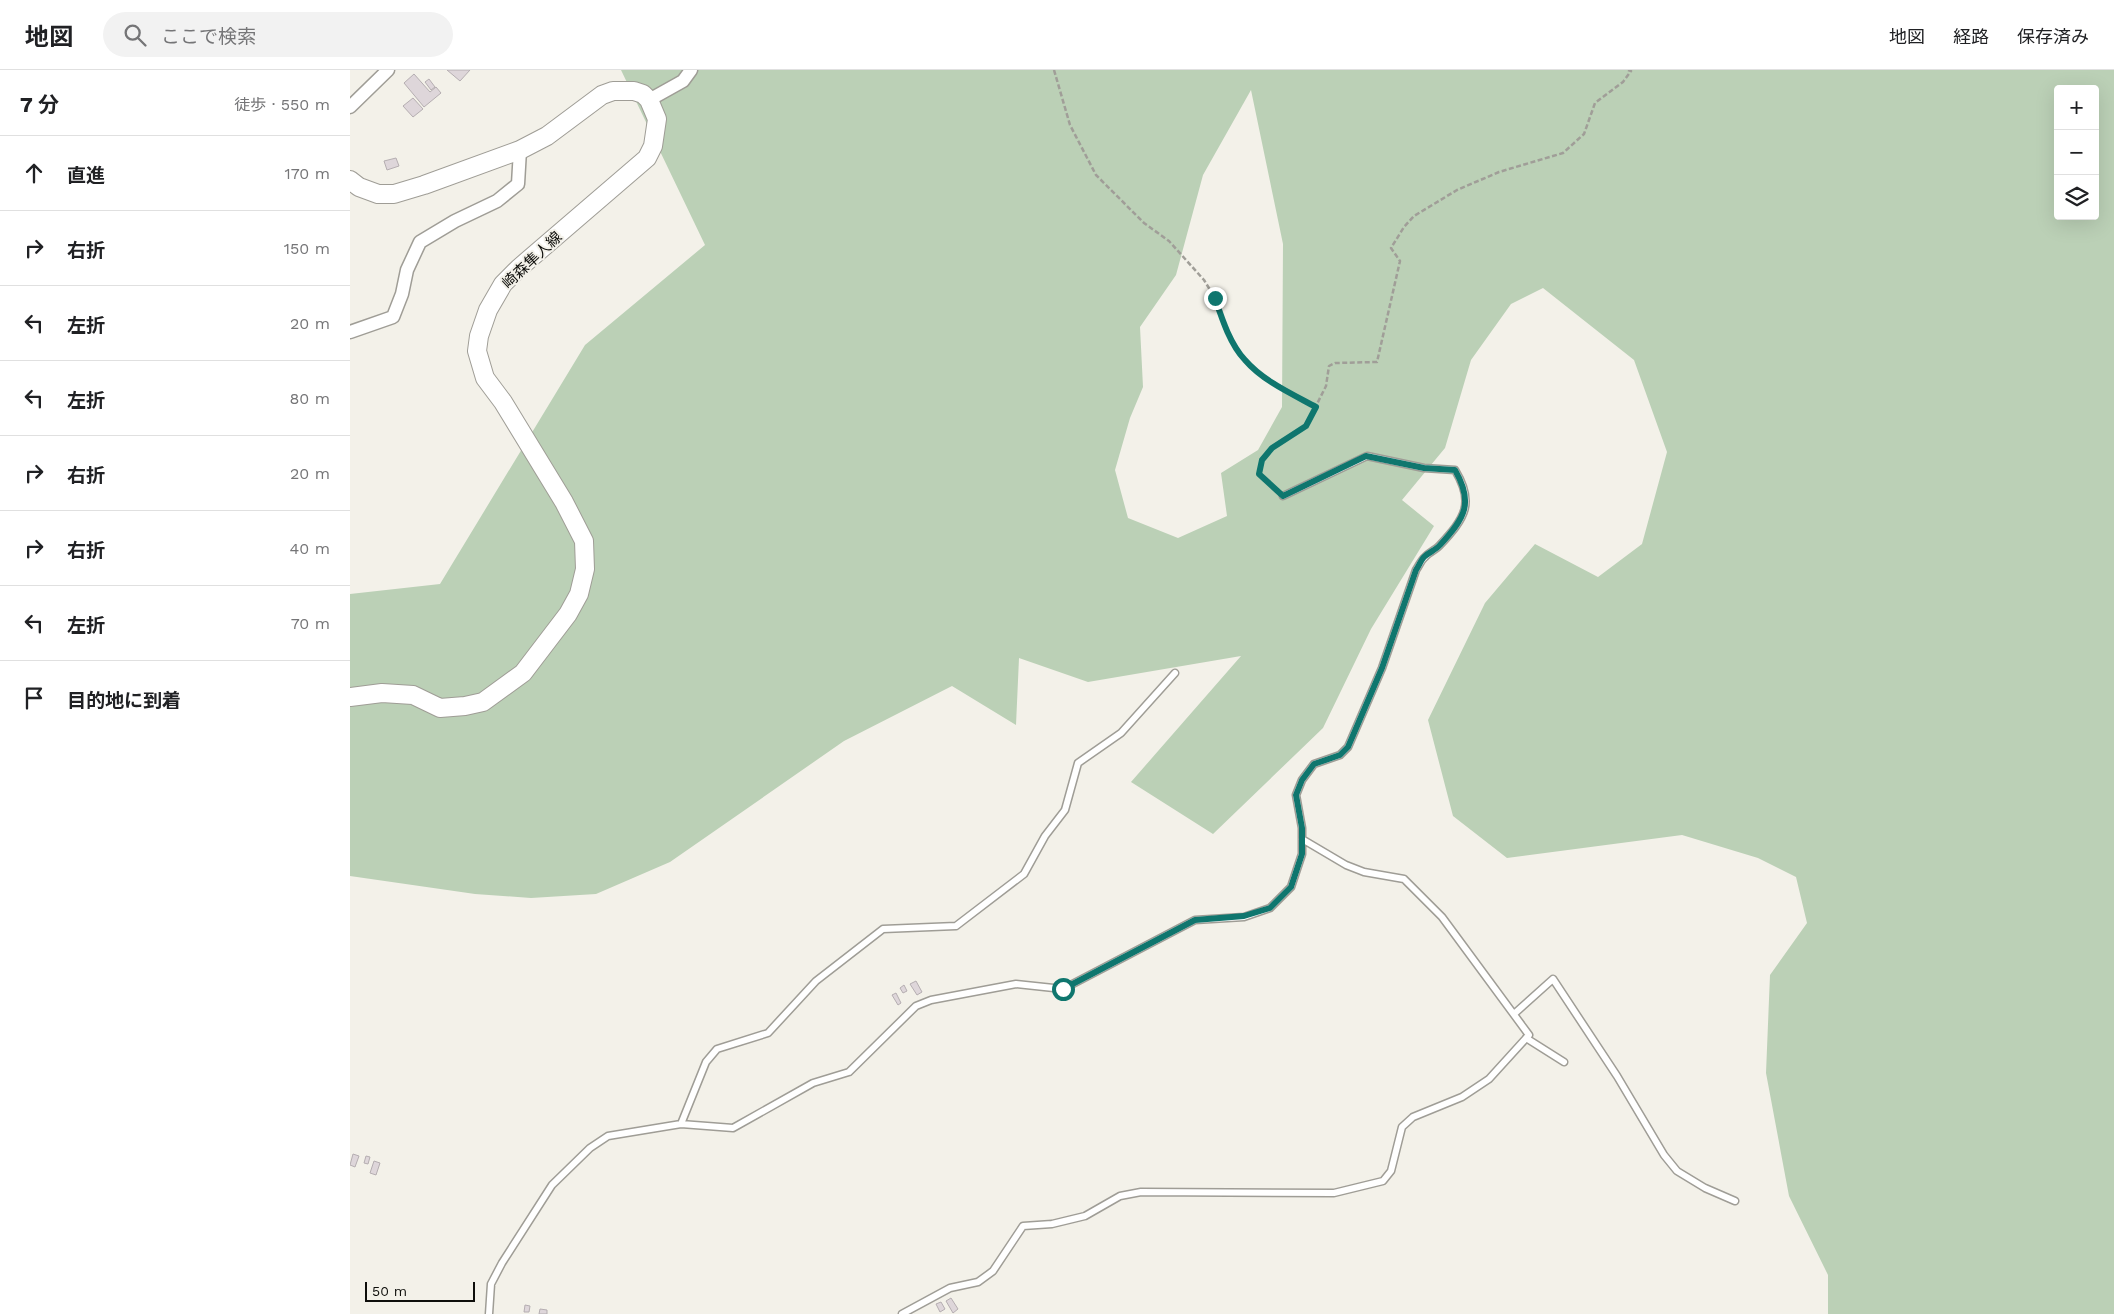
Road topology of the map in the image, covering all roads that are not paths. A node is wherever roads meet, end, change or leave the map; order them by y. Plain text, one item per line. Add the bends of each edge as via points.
1 (388, 70) edge
2 (691, 70) edge
3 (649, 100) junction
4 (350, 107) edge
5 (520, 150) junction
6 (350, 180) edge
7 (350, 332) edge
8 (1283, 496) road end
9 (1175, 672) dead end
10 (350, 697) edge
11 (1302, 839) junction
12 (1514, 1014) junction
13 (1526, 1038) junction
14 (1564, 1062) dead end
15 (681, 1124) junction
16 (1735, 1201) dead end
17 (489, 1314) edge
18 (902, 1314) edge

1 - 4 street
2 - 3 street via 683,81
3 - 5 main road via 634,91 602,94 547,136
3 - 10 main road, 崎森隼人線 via 657,119 653,146 647,158 503,284 488,310 479,336 477,351 485,378 564,502 584,541 585,569 579,594 568,614 523,673 483,702 440,708 413,695 382,693
5 - 6 main road via 394,194 367,191
5 - 7 street via 518,184 497,201 420,242 407,270 393,317
8 - 11 lane via 1366,456 1424,468 1455,470 1463,483 1467,504 1461,518 1416,570 1382,668 1348,747 1340,755 1314,764 1302,780 1296,795
9 - 15 lane via 1121,733 1078,763 1065,810 1044,836 1024,874 956,926 883,929 816,981 768,1033 716,1049 706,1062
11 - 12 lane via 1346,865 1364,872 1404,879 1442,917
11 - 15 lane via 1302,854 1291,887 1270,908 1244,916 1195,920 1063,989 1016,984 931,1000 916,1006 849,1072 813,1083 733,1128
12 - 13 lane via 1529,1035
12 - 16 lane via 1554,980 1664,1155 1678,1171
13 - 14 lane
13 - 18 lane via 1489,1079 1462,1097 1413,1117 1402,1127 1391,1171 1382,1181 1334,1193 1141,1192 1120,1196 1085,1216 1052,1224 1024,1226 993,1271 978,1282 950,1288
15 - 17 lane via 608,1136 564,1173 552,1185 502,1263 491,1284

